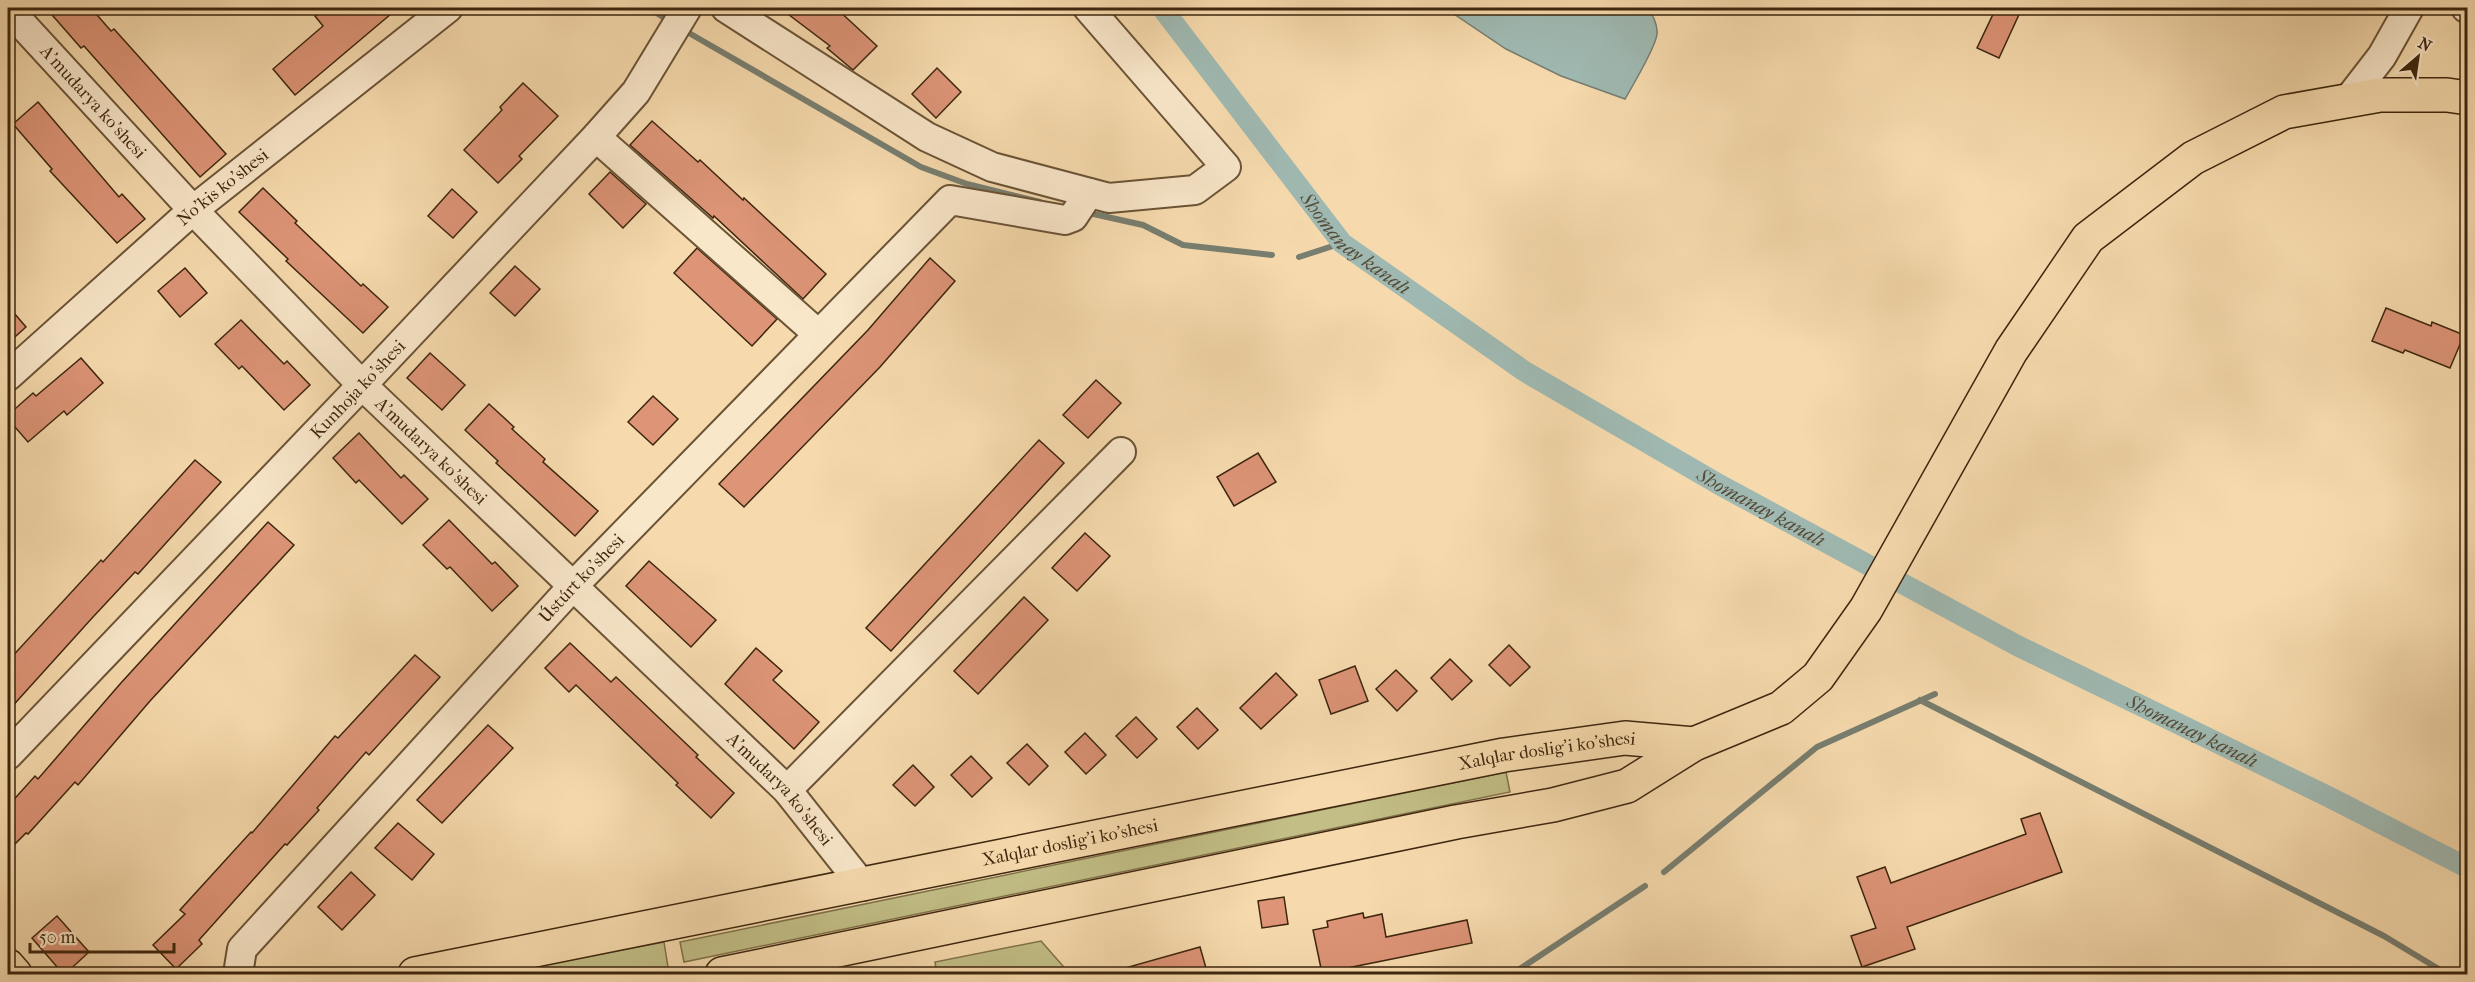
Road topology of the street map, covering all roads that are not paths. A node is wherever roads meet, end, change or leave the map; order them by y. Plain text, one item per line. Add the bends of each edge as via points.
1 (448, 8) edge
2 (687, 8) edge
3 (726, 8) edge
4 (2409, 8) edge
5 (8, 9) edge
6 (1092, 12) edge
7 (2468, 98) edge
8 (2348, 100) junction
9 (596, 137) junction
10 (1089, 193) junction
11 (193, 210) junction
12 (818, 334) junction
13 (8, 376) edge
14 (362, 385) junction
15 (1121, 452) dead end
16 (573, 585) junction
17 (1694, 744) junction
18 (8, 755) edge
19 (787, 790) junction
20 (862, 886) junction
21 (8, 966) edge
22 (15, 975) edge
23 (238, 975) edge
24 (415, 975) edge
25 (722, 975) edge

1 - 11 street, No'kis ko'shesi
2 - 9 street, Kunhoja ko'shesi via 636,92
3 - 10 street via 927,137 992,167
4 - 8 street via 2382,56
5 - 11 street, A'mudarya ko'shesi
6 - 10 street via 1226,167 1195,190 1109,198
7 - 8 main road via 2380,95
8 - 17 main road via 2283,112 2193,158 2088,238 2011,351 1866,609 1818,677 1781,708
9 - 12 street
9 - 14 street, Kunhoja ko'shesi
10 - 12 street, Ústúrt ko'shesi via 1073,217 1065,220 950,200
11 - 13 street, No'kis ko'shesi
11 - 14 street, A'mudarya ko'shesi
12 - 16 street, Ústúrt ko'shesi
14 - 16 street, A'mudarya ko'shesi
14 - 18 street, Kunhoja ko'shesi
15 - 19 street
16 - 19 street, A'mudarya ko'shesi
16 - 23 street, Ústúrt ko'shesi via 242,949
17 - 20 main road, Xalqlar doslig'i ko'shesi via 1625,738 1504,755
17 - 25 main road, Xalqlar doslig'i ko'shesi via 1627,786 1552,805
19 - 20 street, A'mudarya ko'shesi
20 - 24 main road, Xalqlar doslig'i ko'shesi
21 - 22 main road

